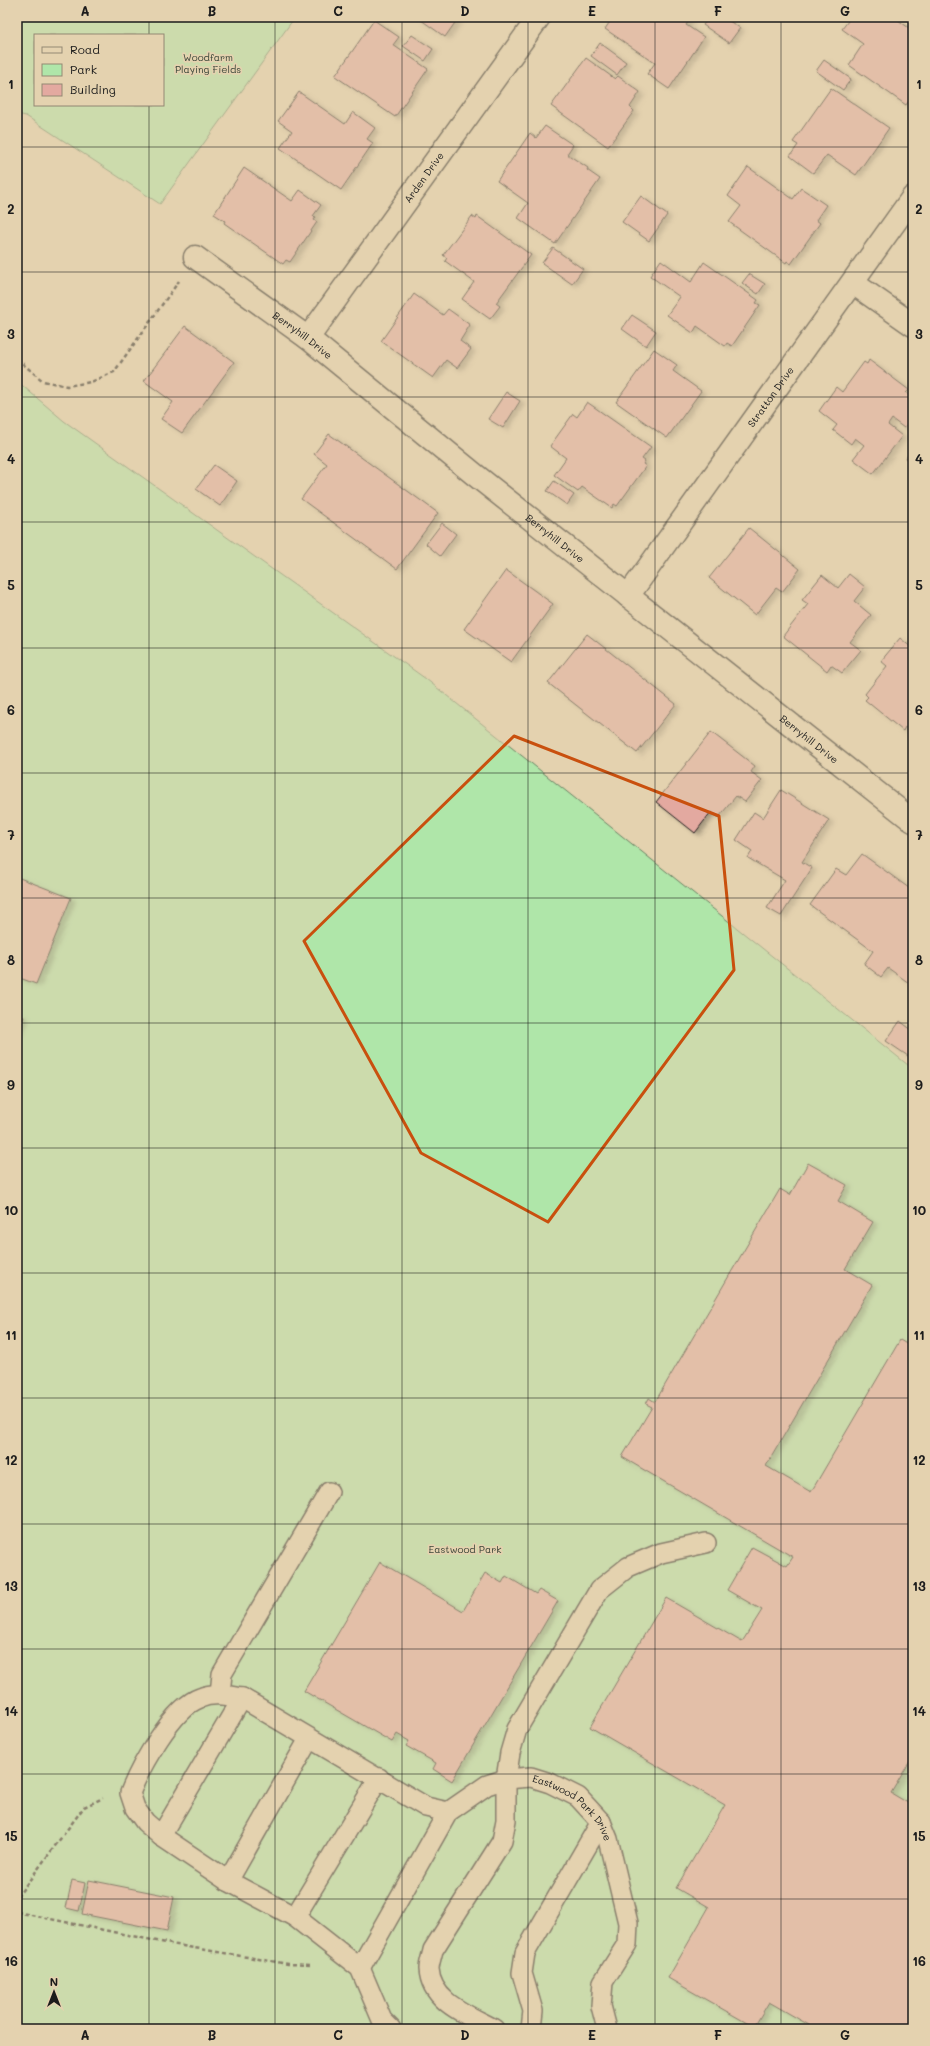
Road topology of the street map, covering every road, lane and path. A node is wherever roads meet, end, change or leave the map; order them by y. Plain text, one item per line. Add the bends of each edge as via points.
1 (539, 17) edge
2 (913, 197) edge
3 (195, 257) joint
4 (852, 283) junction
5 (913, 325) edge
6 (308, 338) junction
7 (17, 359) edge
8 (628, 596) junction
9 (913, 821) edge
10 (329, 1492) dead end
11 (706, 1543) dead end
12 (220, 1694) junction
13 (242, 1698) junction
14 (309, 1738) junction
15 (379, 1778) junction
16 (506, 1780) junction
17 (130, 1793) junction
18 (448, 1812) junction
19 (601, 1822) junction
20 (161, 1836) junction
21 (228, 1881) junction
22 (17, 1897) edge
23 (17, 1912) edge
24 (295, 1917) junction
25 (336, 1949) junction
26 (360, 1968) junction
27 (391, 2029) edge
28 (494, 2029) edge
29 (532, 2029) edge
30 (608, 2029) edge

1 - 6 street, Arden Drive
2 - 4 street, Stratton Drive
3 - 6 street, Berryhill Drive
3 - 7 path via 114,372 91,382 67,386 43,381
4 - 5 street
4 - 8 street, Stratton Drive
6 - 8 street, Berryhill Drive
8 - 9 street, Berryhill Drive
10 - 12 lane via 222,1674
11 - 16 lane via 648,1558 628,1567 599,1590 516,1728
12 - 13 lane
12 - 17 lane via 200,1698 182,1708 147,1756
13 - 14 lane
13 - 20 lane
14 - 15 lane
14 - 21 lane
15 - 18 lane via 426,1807
15 - 24 lane
16 - 18 lane, Eastwood Park Drive via 487,1785
16 - 19 lane, Eastwood Park Drive via 531,1777 550,1783 578,1797
16 - 28 lane via 506,1820 502,1841 433,1950 429,1968 434,1985 446,2002
17 - 20 lane via 135,1808 145,1822
17 - 22 path via 100,1798 84,1807
18 - 26 lane, Eastwood Park Drive
19 - 29 lane via 525,1953 522,1973 533,2011
19 - 30 lane, Eastwood Park Drive via 608,1839 628,1923 627,1944 603,1982 601,2006
20 - 21 lane
21 - 24 lane
23 - 25 path via 171,1944 288,1964 309,1965 325,1960
24 - 25 lane
25 - 26 lane
26 - 27 lane via 382,2020

